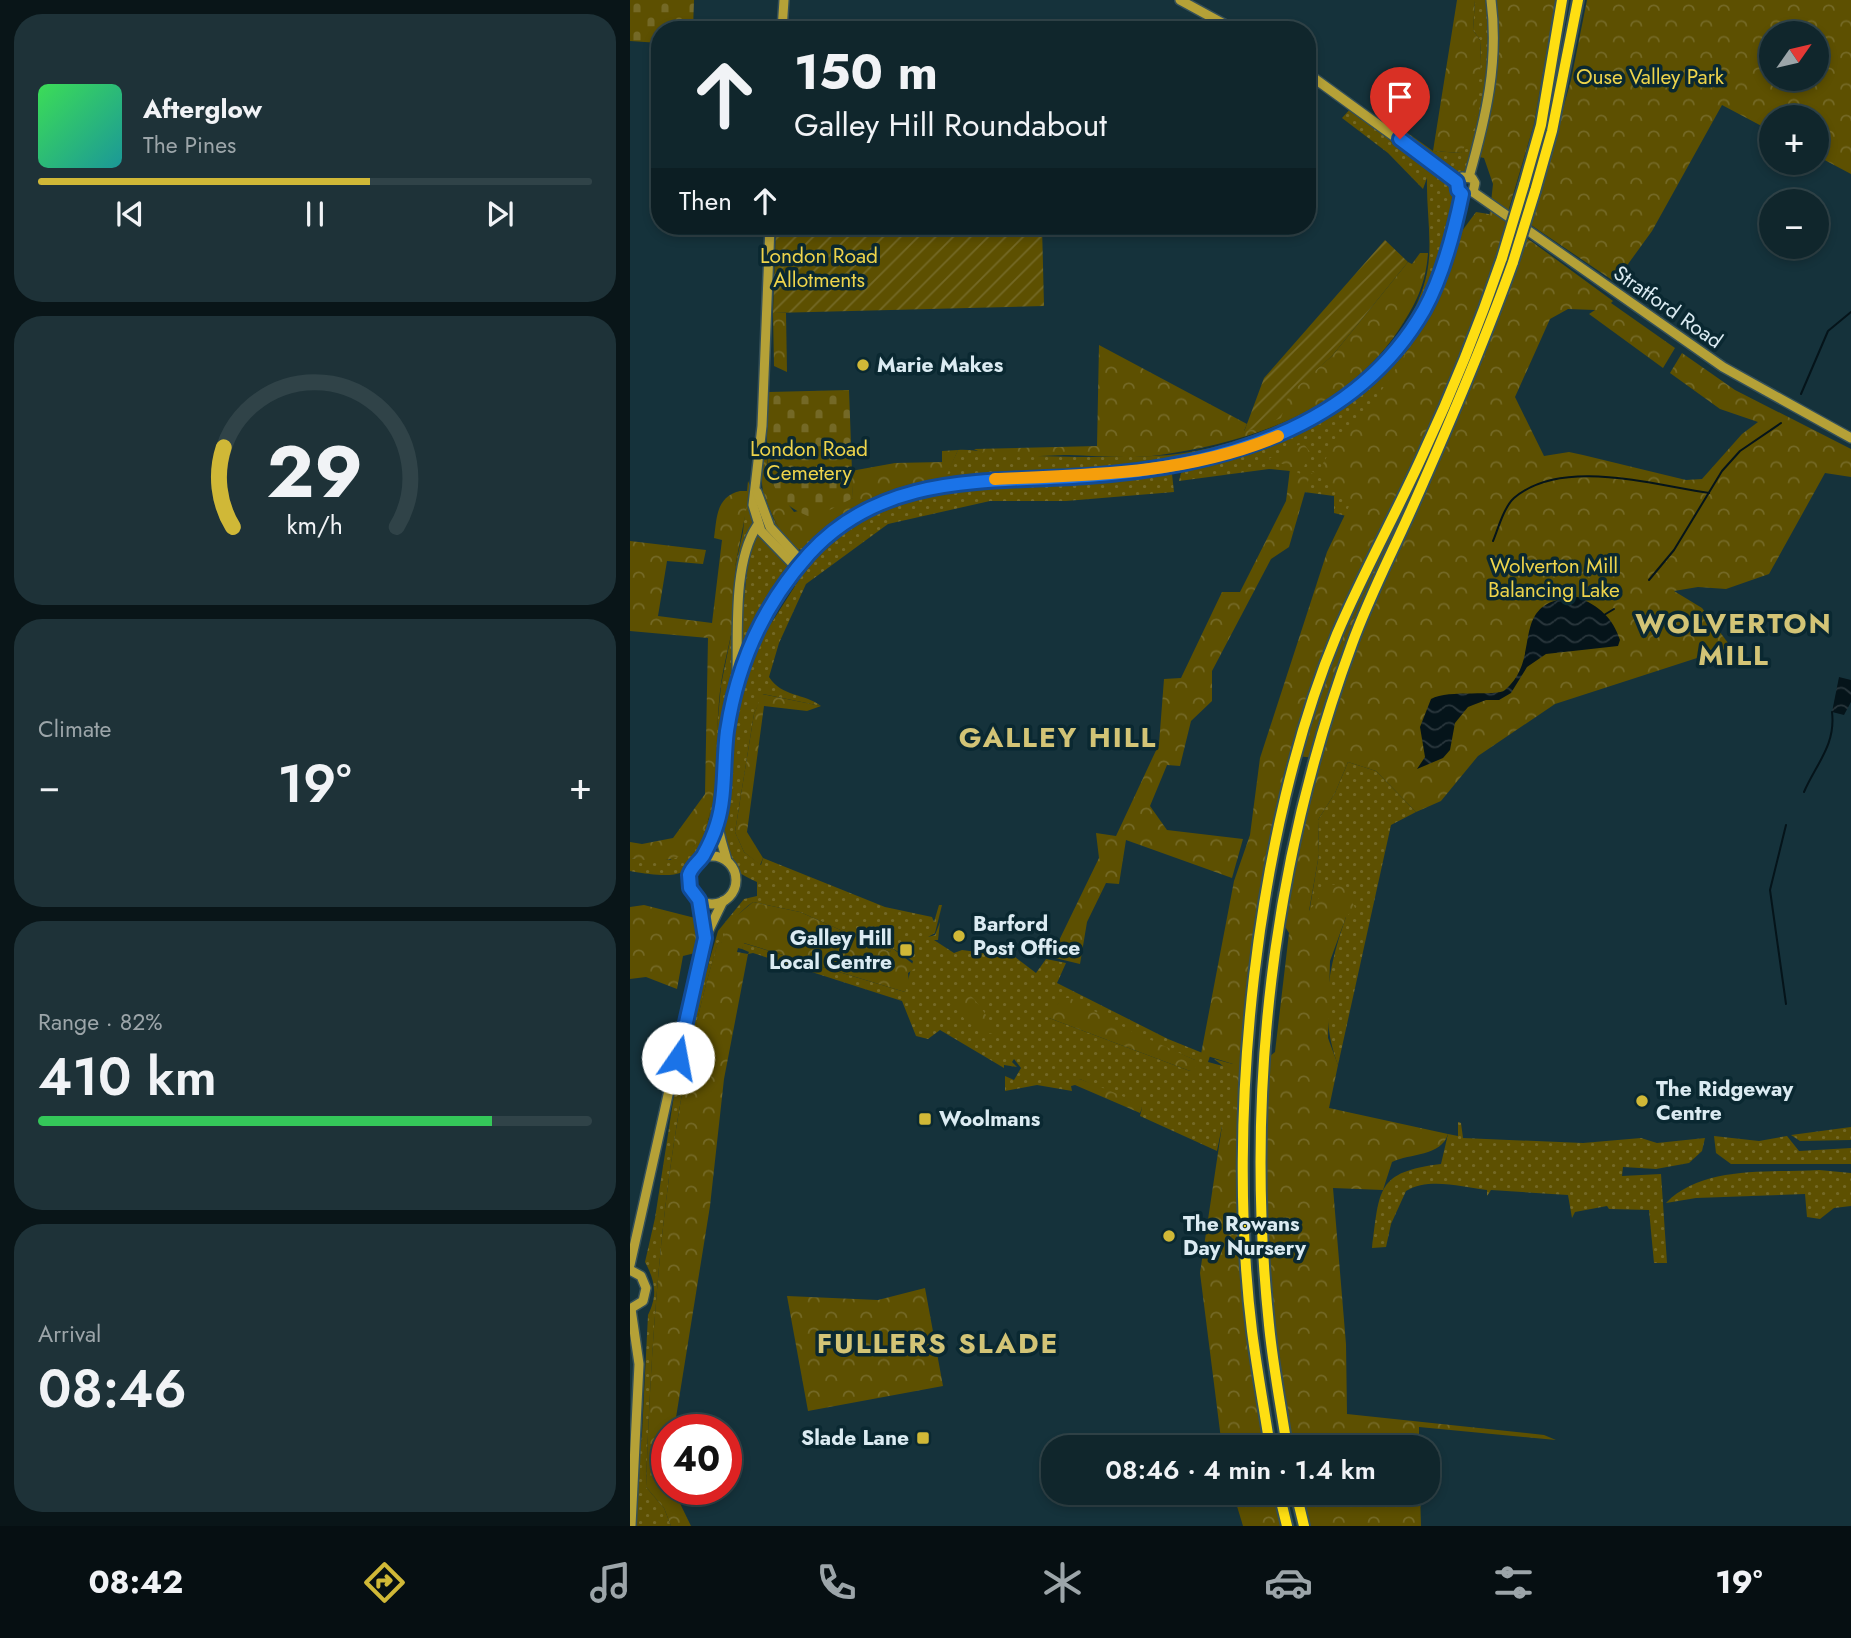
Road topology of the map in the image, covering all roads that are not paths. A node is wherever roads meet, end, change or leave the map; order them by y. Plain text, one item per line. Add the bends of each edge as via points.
1 (784, 0) edge
2 (1180, 0) edge
3 (1491, 0) edge
4 (1562, 0) edge
5 (1578, 0) edge
6 (783, 21) edge
7 (1218, 21) edge
8 (1316, 79) edge
9 (1469, 177) junction
10 (1457, 182) junction
11 (1473, 192) junction
12 (1462, 194) junction
13 (770, 235) edge
14 (1507, 260) junction
15 (1851, 438) edge
16 (757, 491) junction
17 (757, 526) junction
18 (800, 565) junction
19 (737, 683) junction
20 (718, 823) junction
21 (701, 859) junction
22 (727, 861) junction
23 (699, 900) junction
24 (723, 901) junction
25 (705, 938) junction
26 (630, 1265) edge
27 (630, 1270) edge
28 (631, 1309) edge
29 (1268, 1435) edge
30 (1285, 1435) edge
31 (1282, 1505) edge
32 (1299, 1505) edge
33 (631, 1526) edge
34 (1287, 1526) edge
35 (1304, 1526) edge

1 - 6 street
2 - 7 street
3 - 9 street via 1494,68
4 - 14 highway, bridge via 1541,125
5 - 14 highway, bridge via 1552,131 1535,191
8 - 10 street
9 - 10 street
9 - 11 street via 1475,183
10 - 12 street
11 - 12 street
11 - 15 street, Stratford Road via 1723,367
12 - 18 street via 1443,262 1423,310 1371,378 1343,402 1301,426 1265,442 1197,461 1087,476 954,482 888,500 847,522
13 - 16 street
14 - 29 highway via 1337,634 1295,763 1270,869 1250,1020 1243,1191 1252,1328
14 - 30 highway via 1467,384 1353,640 1311,772 1287,872 1266,1021 1261,1191 1269,1325
16 - 17 street via 753,505
16 - 18 street via 770,527
17 - 18 street
17 - 19 street via 746,546
18 - 19 street via 761,621
19 - 20 street
20 - 21 street
20 - 22 street
21 - 22 street via 715,856
21 - 23 street via 689,879
22 - 24 street via 736,881 732,894
23 - 24 street
23 - 25 street
24 - 25 street
25 - 26 street
27 - 28 street via 641,1276 646,1289 643,1301
28 - 33 street via 639,1364
31 - 34 highway
32 - 35 highway

